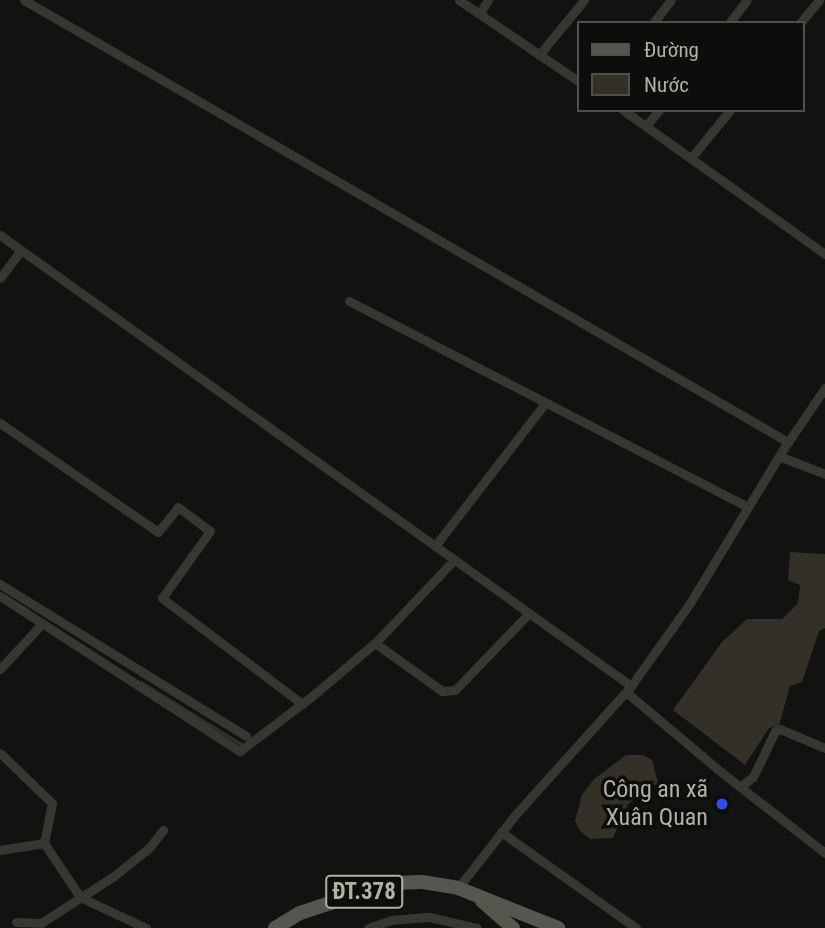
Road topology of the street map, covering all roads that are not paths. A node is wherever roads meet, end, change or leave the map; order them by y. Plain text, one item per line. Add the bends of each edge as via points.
1 (24, 0) edge
2 (459, 0) edge
3 (488, 0) edge
4 (584, 0) edge
5 (671, 0) edge
6 (747, 0) edge
7 (819, 0) edge
8 (479, 14) junction
9 (655, 21) edge
10 (731, 21) edge
11 (802, 21) edge
12 (539, 55) junction
13 (576, 80) edge
14 (626, 112) edge
15 (657, 112) edge
16 (728, 112) edge
17 (646, 126) junction
18 (691, 158) junction
19 (0, 235) edge
20 (21, 250) junction
21 (825, 254) edge
22 (0, 278) edge
23 (349, 301) dead end
24 (825, 388) edge
25 (545, 403) junction
26 (0, 423) edge
27 (788, 442) junction
28 (779, 456) junction
29 (825, 474) edge
30 (748, 508) junction
31 (435, 546) junction
32 (454, 559) junction
33 (0, 584) edge
34 (0, 596) edge
35 (529, 613) junction
36 (38, 628) dead end
37 (375, 643) junction
38 (0, 669) edge
39 (628, 689) junction
40 (302, 704) junction
41 (246, 736) dead end
42 (825, 748) edge
43 (0, 753) edge
44 (740, 788) junction
45 (163, 830) dead end
46 (501, 832) junction
47 (44, 843) junction
48 (0, 850) edge
49 (825, 853) edge
50 (458, 888) junction
51 (473, 893) junction
52 (79, 897) junction
53 (16, 922) dead end
54 (42, 926) edge
55 (146, 928) edge
56 (275, 928) edge
57 (369, 928) edge
58 (477, 928) edge
59 (513, 928) edge
60 (558, 928) edge
61 (636, 928) edge

1 - 27 street
2 - 8 street
3 - 8 street
4 - 12 street
5 - 9 street
6 - 10 street
7 - 11 street
8 - 12 street
12 - 13 street
14 - 17 street
15 - 17 street
16 - 18 street
17 - 18 street
18 - 21 street
19 - 20 street
20 - 22 street
20 - 31 street
23 - 25 street
24 - 27 street
25 - 30 street
25 - 31 street
26 - 40 street via 158,532 178,507 210,531 162,598
27 - 28 street
28 - 29 street
28 - 30 street
30 - 39 street via 690,603
31 - 32 street
32 - 35 street
32 - 37 street
33 - 41 street
34 - 40 street via 240,751
35 - 37 street via 455,690 442,691
35 - 39 street
36 - 38 street
37 - 40 street
39 - 44 street
39 - 46 street
42 - 44 street via 780,729 775,731 753,777
43 - 47 street via 52,803
44 - 49 street
45 - 52 street via 149,848 114,876
46 - 50 street
46 - 61 street
47 - 48 street
47 - 52 street
50 - 51 main road, ĐT.378
50 - 56 main road, ĐT.378 via 391,883 300,914
51 - 59 main road
51 - 60 main road, ĐT.378
52 - 54 street
52 - 55 street
53 - 54 street
57 - 58 street via 391,920 429,917

